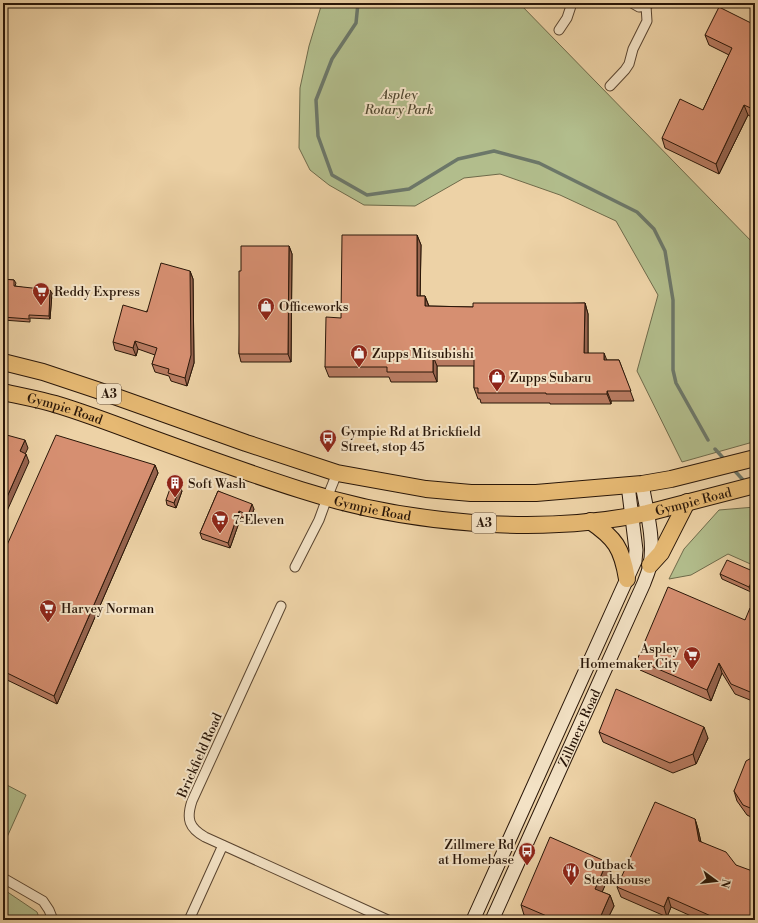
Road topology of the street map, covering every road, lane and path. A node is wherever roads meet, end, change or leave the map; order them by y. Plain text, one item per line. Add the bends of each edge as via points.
1 (572, 3) edge
2 (632, 3) edge
3 (648, 5) edge
4 (559, 30) dead end
5 (610, 86) dead end
6 (3, 362) edge
7 (3, 392) edge
8 (755, 458) edge
9 (337, 473) junction
10 (635, 485) junction
11 (755, 485) edge
12 (327, 498) junction
13 (687, 502) junction
14 (639, 514) junction
15 (590, 521) junction
16 (650, 565) junction
17 (295, 567) dead end
18 (627, 579) junction
19 (280, 606) dead end
20 (223, 845) junction
21 (3, 878) edge
22 (53, 920) edge
23 (189, 920) edge
24 (388, 920) edge
25 (473, 920) edge
26 (492, 920) edge

1 - 4 street via 567,18
2 - 3 street via 639,8
3 - 5 street via 647,21 628,64
6 - 9 highway, Gympie Road / A3 via 43,372
7 - 12 highway, Gympie Road / A3 via 75,410
8 - 10 highway, Gympie Road / A3 via 695,474
9 - 10 highway, Gympie Road / A3 via 426,489 471,493 536,493
9 - 12 street
10 - 14 main road, Zillmere Road
11 - 13 highway, Gympie Road / A3
12 - 15 highway, Gympie Road / A3 via 404,515 467,523 531,524
12 - 17 street via 317,525
13 - 14 highway, Gympie Road / A3
13 - 16 highway via 661,553
14 - 15 highway, Gympie Road / A3
14 - 16 main road, Zillmere Road via 651,537
14 - 18 main road, Zillmere Road via 635,561
15 - 18 highway via 607,533 614,542 624,559
16 - 26 main road, Zillmere Road via 604,675
18 - 25 main road, Zillmere Road
19 - 20 street, Brickfield Road via 189,810 190,821 198,832
20 - 23 street
20 - 24 street, Brickfield Road
21 - 22 street via 43,901 50,910

